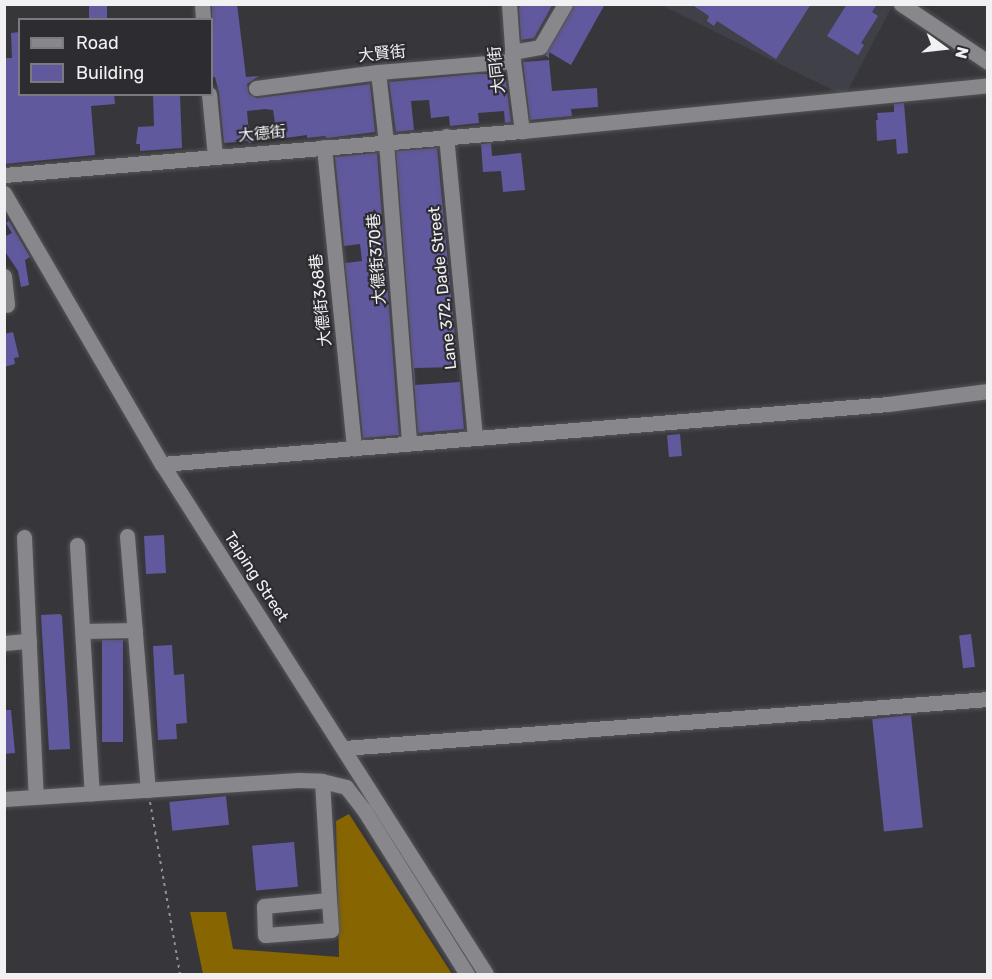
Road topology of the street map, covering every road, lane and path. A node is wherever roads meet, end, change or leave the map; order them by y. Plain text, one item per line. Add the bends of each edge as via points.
1 (509, 4) edge
2 (565, 4) edge
3 (901, 4) edge
4 (512, 56) junction
5 (987, 62) edge
6 (378, 72) junction
7 (987, 85) edge
8 (256, 88) dead end
9 (209, 96) edge
10 (522, 131) junction
11 (446, 136) junction
12 (386, 142) junction
13 (324, 147) junction
14 (215, 156) junction
15 (4, 175) edge
16 (4, 193) edge
17 (4, 276) edge
18 (7, 305) dead end
19 (987, 391) edge
20 (476, 437) junction
21 (409, 443) junction
22 (354, 449) junction
23 (162, 464) junction
24 (127, 536) dead end
25 (24, 537) dead end
26 (77, 545) dead end
27 (135, 630) junction
28 (83, 631) junction
29 (29, 641) junction
30 (4, 643) edge
31 (987, 699) edge
32 (344, 748) junction
33 (322, 781) junction
34 (148, 790) junction
35 (92, 794) junction
36 (36, 797) junction
37 (4, 800) edge
38 (329, 900) junction
39 (180, 975) edge
40 (467, 975) edge
41 (486, 975) edge

1 - 4 street, 大同街
2 - 4 street, 大賢街 via 540,47
3 - 5 street
4 - 6 street, 大賢街
4 - 10 street, 大同街
6 - 8 street, 大賢街
6 - 12 street, 大德街370巷
7 - 10 street, 大德街
9 - 14 street
10 - 11 street, 大德街
11 - 12 street, 大德街
11 - 20 street, Lane 372, Dade Street
12 - 13 street, 大德街
12 - 21 street, 大德街370巷
13 - 14 street, 大德街
13 - 22 street, 大德街368巷
14 - 15 street, 大德街
16 - 23 street, Taiping Street
17 - 18 street
19 - 20 street via 876,405
20 - 21 street
21 - 22 street
22 - 23 street
23 - 32 street, Taiping Street
24 - 27 street
25 - 29 street
26 - 28 street
27 - 28 street
27 - 34 street
28 - 35 street
29 - 30 street
29 - 36 street
31 - 32 street
32 - 41 street, Taiping Street
33 - 34 street
33 - 38 street
33 - 40 street via 346,787 364,810
34 - 35 street
34 - 39 path
35 - 36 street
36 - 37 street
38 - 38 street via 331,930 265,935 264,906

